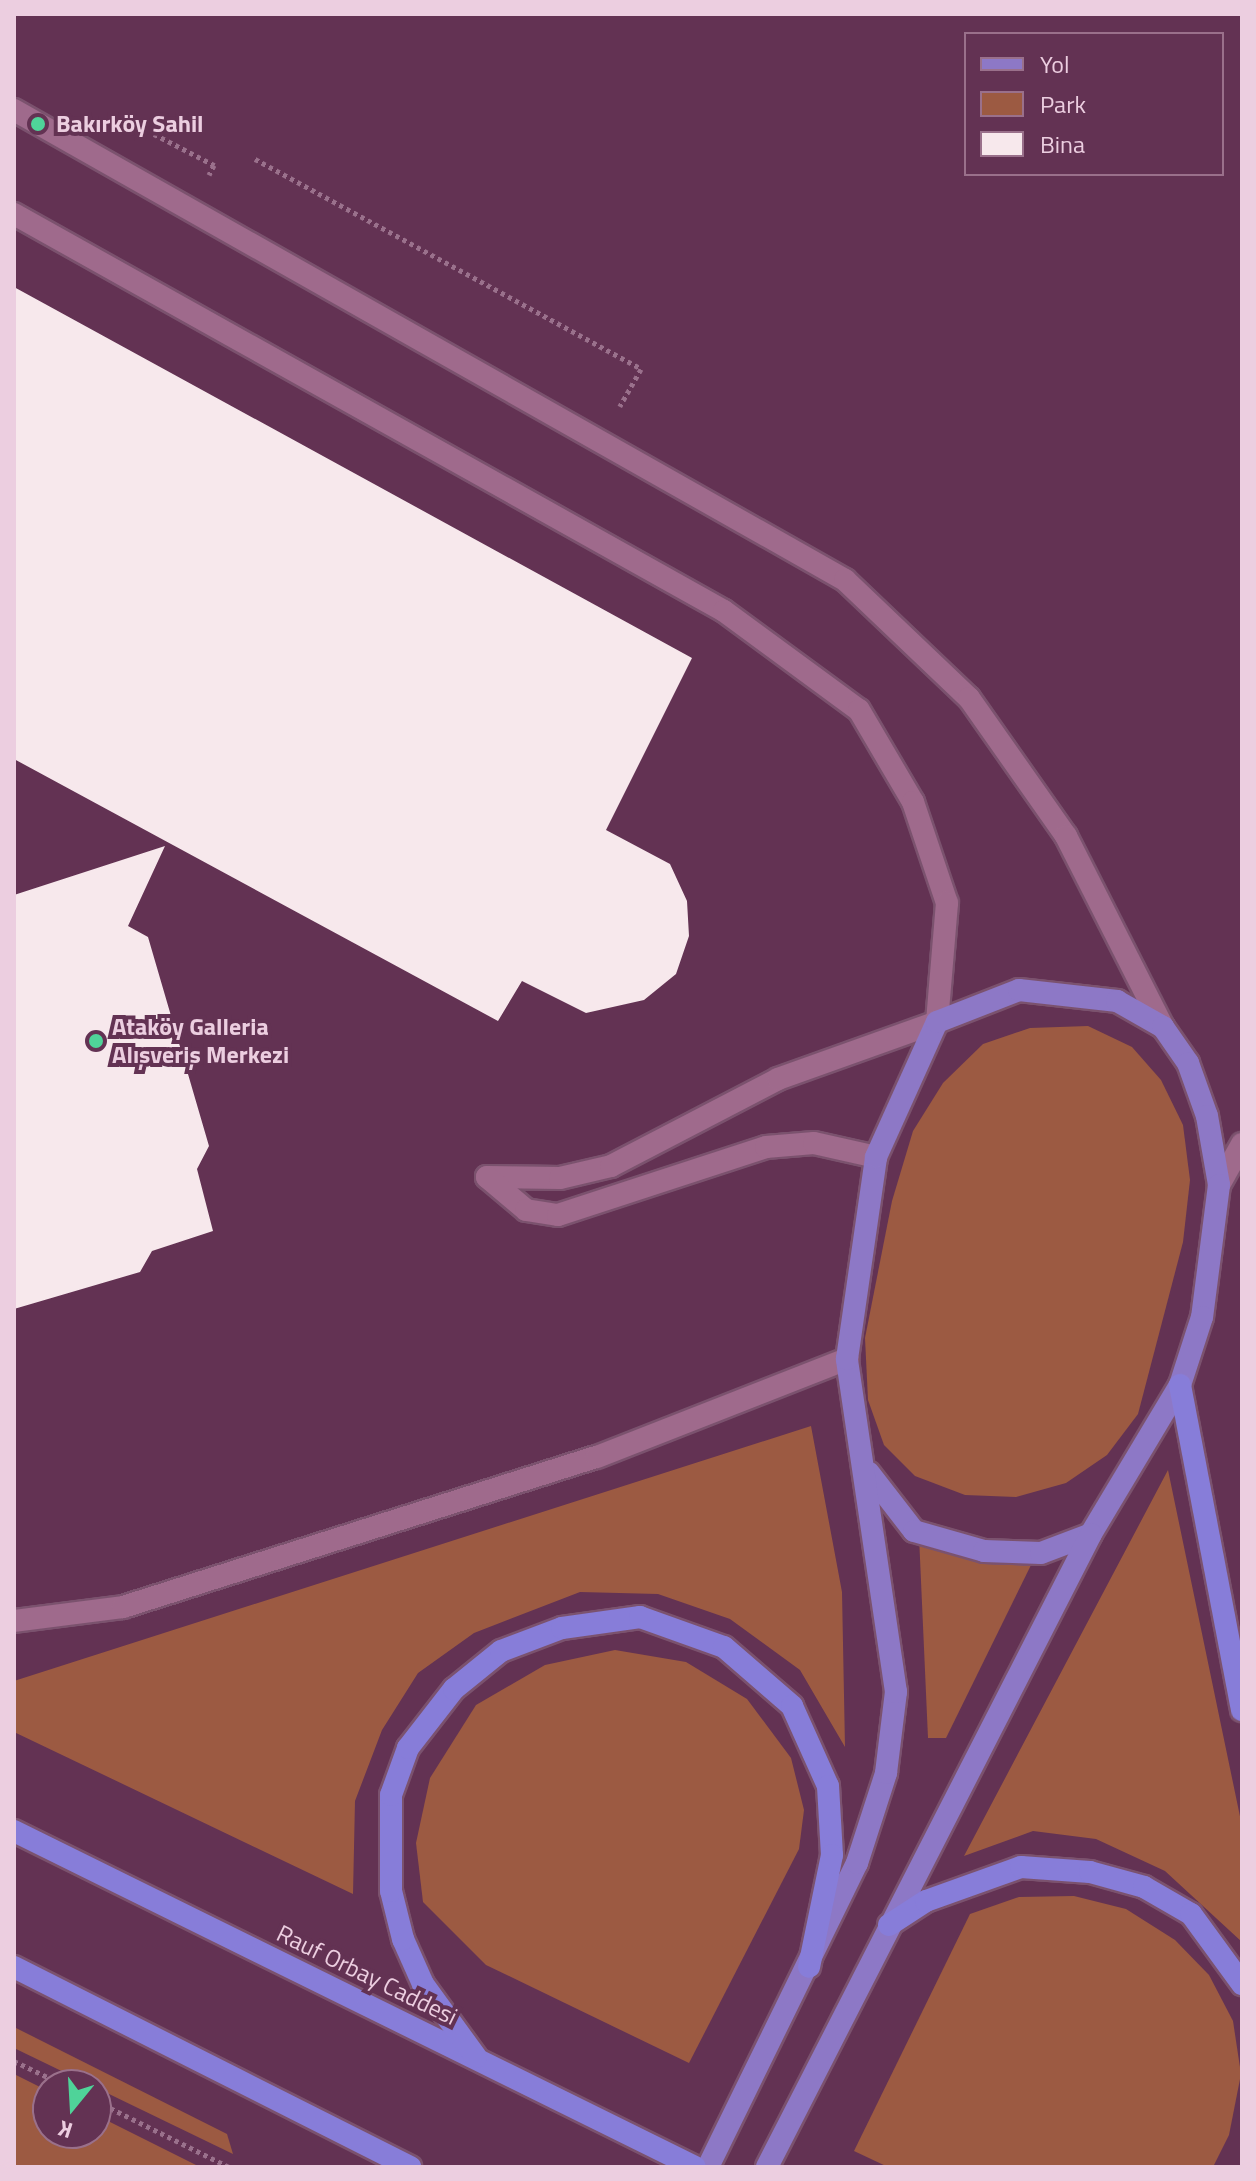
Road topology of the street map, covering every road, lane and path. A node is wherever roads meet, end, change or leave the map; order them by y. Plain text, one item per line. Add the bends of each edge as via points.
1 (14, 110) edge
2 (255, 159) dead end
3 (14, 214) edge
4 (601, 439) junction
5 (937, 1022) junction
6 (1163, 1027) junction
7 (1242, 1144) edge
8 (876, 1157) junction
9 (1219, 1185) junction
10 (847, 1359) junction
11 (1180, 1385) junction
12 (868, 1472) junction
13 (1091, 1534) junction
14 (14, 1621) edge
15 (1242, 1710) edge
16 (14, 1831) edge
17 (889, 1925) junction
18 (14, 1967) edge
19 (809, 1967) junction
20 (1242, 1984) edge
21 (476, 2057) junction
22 (112, 2109) edge
23 (229, 2167) edge
24 (410, 2167) edge
25 (695, 2167) edge
26 (708, 2167) edge
27 (767, 2167) edge

1 - 4 street
2 - 4 path via 641,369
3 - 5 street via 724,611 859,710 913,802 947,903
4 - 6 street via 814,558 969,698 1066,836
5 - 6 main road via 1031,990 1117,1001
5 - 8 main road
5 - 8 street via 778,1079 611,1166 560,1178 487,1177 526,1210 558,1215 766,1147 814,1143
6 - 9 main road via 1188,1063 1207,1116
7 - 9 street
8 - 10 main road
9 - 11 main road via 1202,1317
10 - 12 main road
10 - 14 street via 639,1442 123,1607
11 - 13 main road
11 - 15 highway
12 - 13 main road via 914,1531 970,1547 1041,1553
12 - 19 main road via 896,1692 886,1773 857,1863
13 - 17 main road
16 - 21 highway, Rauf Orbay Caddesi
17 - 20 highway via 926,1901 1021,1867 1090,1872 1144,1887 1191,1914
17 - 27 main road
18 - 24 highway
19 - 21 highway via 832,1855 828,1786 792,1706 724,1647 640,1617 562,1628 501,1651 454,1689 408,1748 391,1795 391,1891 403,1939 423,1984
19 - 26 main road
21 - 25 highway, Rauf Orbay Caddesi
22 - 23 path

